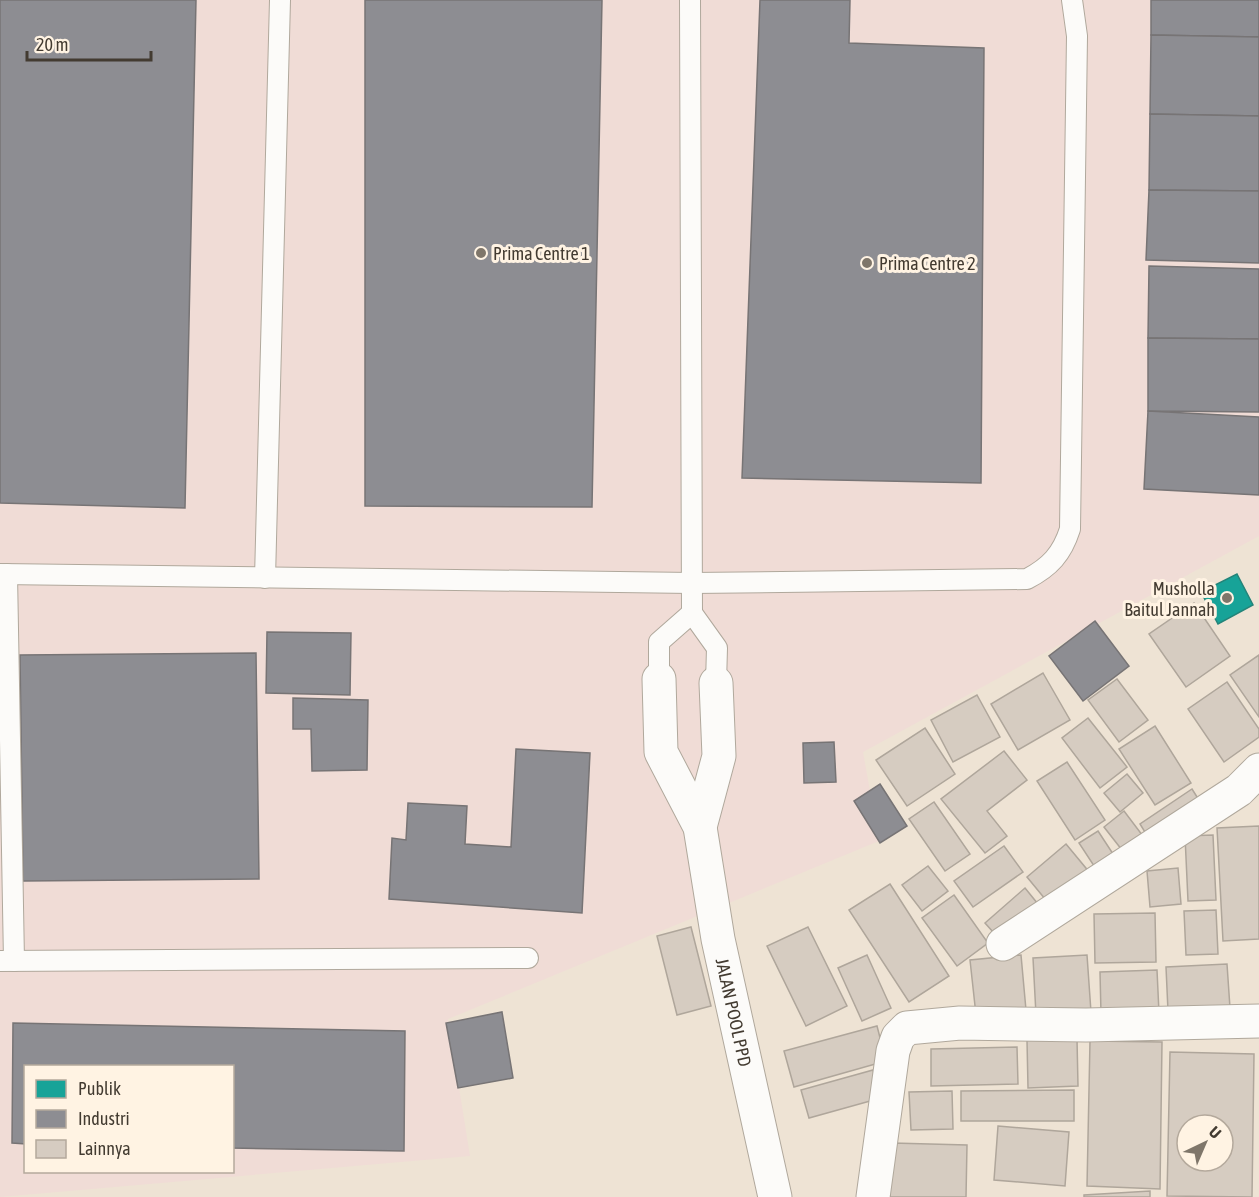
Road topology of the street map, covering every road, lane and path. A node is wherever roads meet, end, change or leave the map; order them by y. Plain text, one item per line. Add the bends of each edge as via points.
1 (280, 0) edge
2 (690, 0) edge
3 (1072, 0) edge
4 (4, 574) edge
5 (265, 578) junction
6 (692, 582) junction
7 (692, 613) junction
8 (659, 678) joint
9 (716, 683) joint
10 (1252, 789) edge
11 (700, 827) junction
12 (1003, 944) dead end
13 (528, 958) dead end
14 (7, 961) edge
15 (1259, 1021) edge
16 (775, 1197) edge
17 (873, 1197) edge

1 - 5 lane
2 - 6 lane
3 - 6 lane via 1077,36 1070,529 1064,546 1054,561 1027,579
4 - 5 lane
4 - 14 lane
5 - 6 lane
6 - 7 lane
7 - 8 lane via 658,642
7 - 9 lane via 717,648
8 - 11 street, JALAN POOL PPD via 662,752
9 - 11 street, JALAN POOL PPD via 718,756
10 - 12 street
11 - 16 street, JALAN POOL PPD via 718,939
13 - 14 lane
15 - 17 street via 960,1023 906,1028 893,1051

